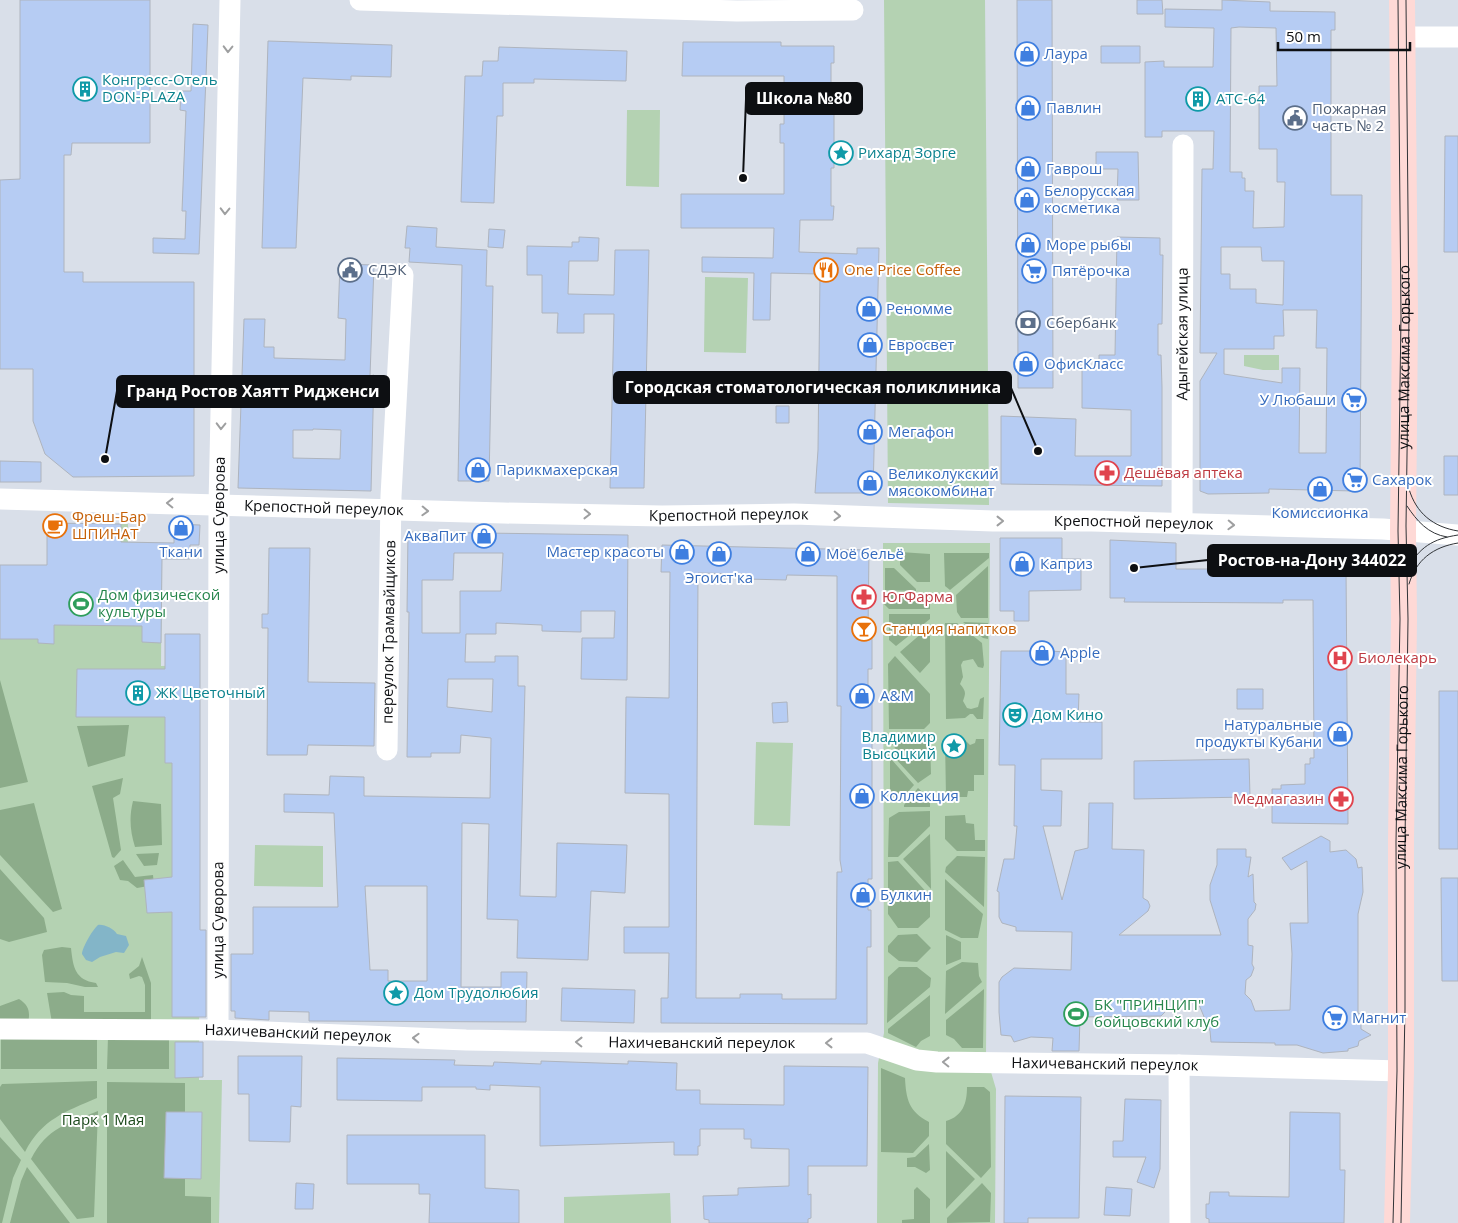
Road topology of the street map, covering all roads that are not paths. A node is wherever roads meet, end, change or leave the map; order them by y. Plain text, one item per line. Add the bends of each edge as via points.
1 (230, 0) edge
2 (360, 0) edge
3 (1402, 0) edge
4 (853, 10) dead end
5 (1402, 37) junction
6 (1458, 37) edge
7 (1183, 145) dead end
8 (403, 275) dead end
9 (0, 499) edge
10 (219, 504) junction
11 (390, 510) junction
12 (1182, 524) junction
13 (1403, 532) junction
14 (1458, 535) edge
15 (387, 750) dead end
16 (0, 1029) edge
17 (218, 1030) junction
18 (1179, 1065) junction
19 (1401, 1071) junction
20 (1180, 1223) edge
21 (1397, 1223) edge

1 -> 10 street, улица Суворова
2 - 4 street via 737,11
3 - 5 main road, улица Максима Горького
5 - 6 street
5 - 13 main road, улица Максима Горького
7 - 12 street, Адыгейская улица
8 - 11 street, переулок Трамвайщиков
10 -> 9 street, Крепостной переулок
10 - 11 street, Крепостной переулок
10 - 17 street, улица Суворова
11 -> 12 street, Крепостной переулок via 662,516 794,514
11 - 15 street, переулок Трамвайщиков
12 -> 13 street, Крепостной переулок
13 - 14 street, Крепостной переулок
13 - 19 main road, улица Максима Горького
16 - 17 street, Нахичеванский переулок
18 -> 17 street, Нахичеванский переулок via 937,1062 917,1060 867,1042 477,1040
18 - 19 street, Нахичеванский переулок
18 - 20 street
19 - 21 main road, улица Максима Горького

